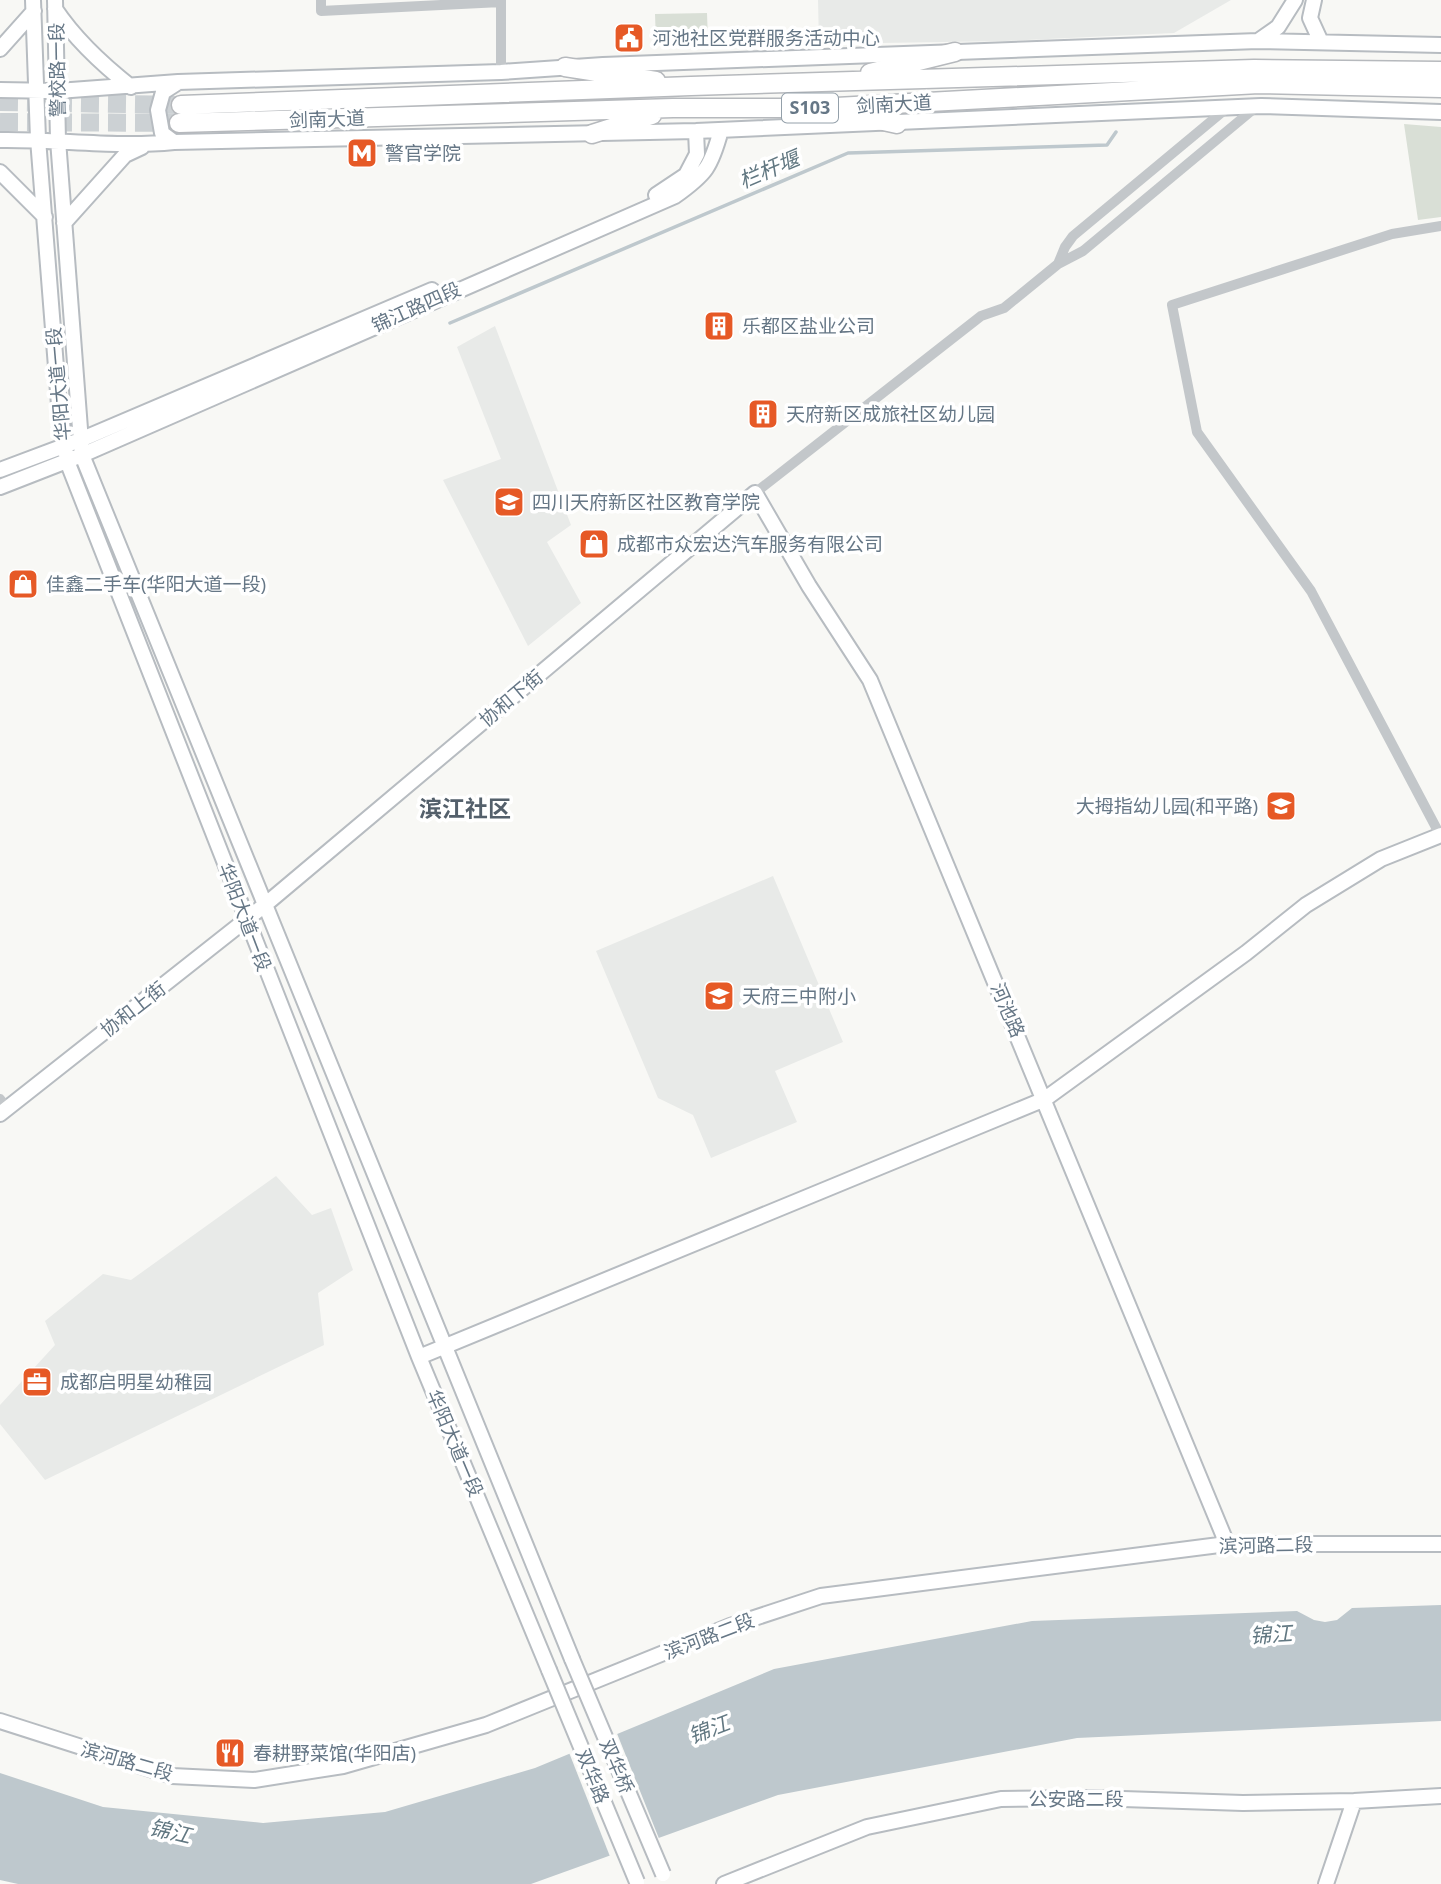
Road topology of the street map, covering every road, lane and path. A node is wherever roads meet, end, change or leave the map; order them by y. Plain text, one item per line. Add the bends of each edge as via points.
1 (321, 0) edge
2 (1295, 0) edge
3 (1314, 0) edge
4 (501, 1) edge
5 (55, 5) edge
6 (33, 6) edge
7 (1258, 41) junction
8 (1321, 42) junction
9 (1441, 45) edge
10 (0, 49) edge
11 (955, 52) junction
12 (565, 67) junction
13 (1441, 71) edge
14 (501, 72) junction
15 (836, 81) junction
16 (178, 82) junction
17 (691, 86) junction
18 (131, 87) junction
19 (1441, 88) edge
20 (0, 90) edge
21 (35, 91) junction
22 (58, 91) junction
23 (1256, 107) junction
24 (673, 108) junction
25 (818, 108) junction
26 (1227, 108) junction
27 (1441, 112) edge
28 (897, 124) junction
29 (721, 130) junction
30 (696, 131) junction
31 (592, 134) junction
32 (38, 139) junction
33 (0, 140) edge
34 (58, 140) junction
35 (174, 142) junction
36 (146, 145) junction
37 (0, 172) edge
38 (45, 217) junction
39 (64, 223) junction
40 (1441, 226) edge
41 (1058, 264) junction
42 (81, 447) junction
43 (65, 454) junction
44 (0, 470) edge
45 (0, 487) edge
46 (755, 493) junction
47 (1440, 835) edge
48 (266, 904) junction
49 (246, 920) junction
50 (1045, 1099) junction
51 (2, 1107) edge
52 (445, 1345) junction
53 (419, 1357) junction
54 (1227, 1544) junction
55 (1441, 1544) edge
56 (572, 1658) joint
57 (549, 1670) joint
58 (0, 1721) edge
59 (1441, 1796) edge
60 (1354, 1801) junction
61 (664, 1879) edge
62 (637, 1883) edge
63 (724, 1884) edge
64 (1326, 1884) edge

1 - 4 street via 321,11
2 - 7 main road via 1278,27
3 - 8 main road via 1310,18
4 - 14 street
5 - 18 main road via 73,33
5 - 22 main road, 警校路一段
6 - 10 main road
6 - 21 main road, 警校路一段
7 - 8 main road
7 - 11 main road
8 - 9 main road
11 - 12 main road
11 - 15 highway
12 - 14 main road
12 - 17 highway
13 - 15 highway, 剑南大道 / S103 via 1266,69
14 - 16 main road
15 - 17 highway, 剑南大道 / S103
16 - 18 main road
16 - 35 main road via 163,92 158,110 162,133
17 - 24 highway, 剑南大道 / S103 via 180,114
18 - 22 main road
19 - 25 highway, 剑南大道 / S103 via 1258,84
20 - 21 main road
21 - 22 main road
21 - 32 main road, 警校路一段
22 - 34 main road, 警校路一段
23 - 26 main road
23 - 27 main road
23 - 41 street via 1083,251
24 - 25 highway, 剑南大道 / S103
24 - 31 highway
25 - 28 highway
26 - 28 main road
26 - 41 street via 1073,236
28 - 29 main road
29 - 30 main road
29 - 42 main road, 锦江路四段 via 703,177 675,196
30 - 31 main road
30 - 42 main road, 锦江路四段 via 697,154 686,175 666,191
31 - 35 main road
32 - 33 main road
32 - 34 main road
32 - 38 main road, 华阳大道一段
34 - 36 main road
34 - 39 main road, 华阳大道一段
35 - 36 main road
36 - 39 main road via 125,155
37 - 38 main road
38 - 43 main road, 华阳大道一段
39 - 42 main road, 华阳大道一段
40 - 47 street via 1392,234 1172,305 1197,432 1311,591
41 - 46 street via 1004,308 981,316
42 - 43 main road
42 - 48 main road, 华阳大道一段
43 - 44 main road
43 - 45 main road
43 - 49 main road, 华阳大道一段
46 - 48 main road, 协和下街
46 - 50 main road, 河池路 via 870,680
47 - 50 main road via 1381,859 1306,905
48 - 49 main road, 协和上街
48 - 52 main road, 华阳大道一段
49 - 51 main road, 协和上街
49 - 53 main road, 华阳大道一段
50 - 52 main road
50 - 54 main road, 河池路
52 - 53 main road
52 - 56 main road, 华阳大道一段
53 - 57 main road, 华阳大道一段
54 - 55 main road, 滨河路二段
54 - 58 main road, 滨河路二段 via 821,1596 730,1626 486,1725 343,1766 254,1780 172,1776
56 - 61 main road, 双华桥, bridge
57 - 62 main road, 双华路, bridge
59 - 60 main road, 公安路二段
60 - 63 main road, 公安路二段 via 1001,1799 867,1828
60 - 64 main road

